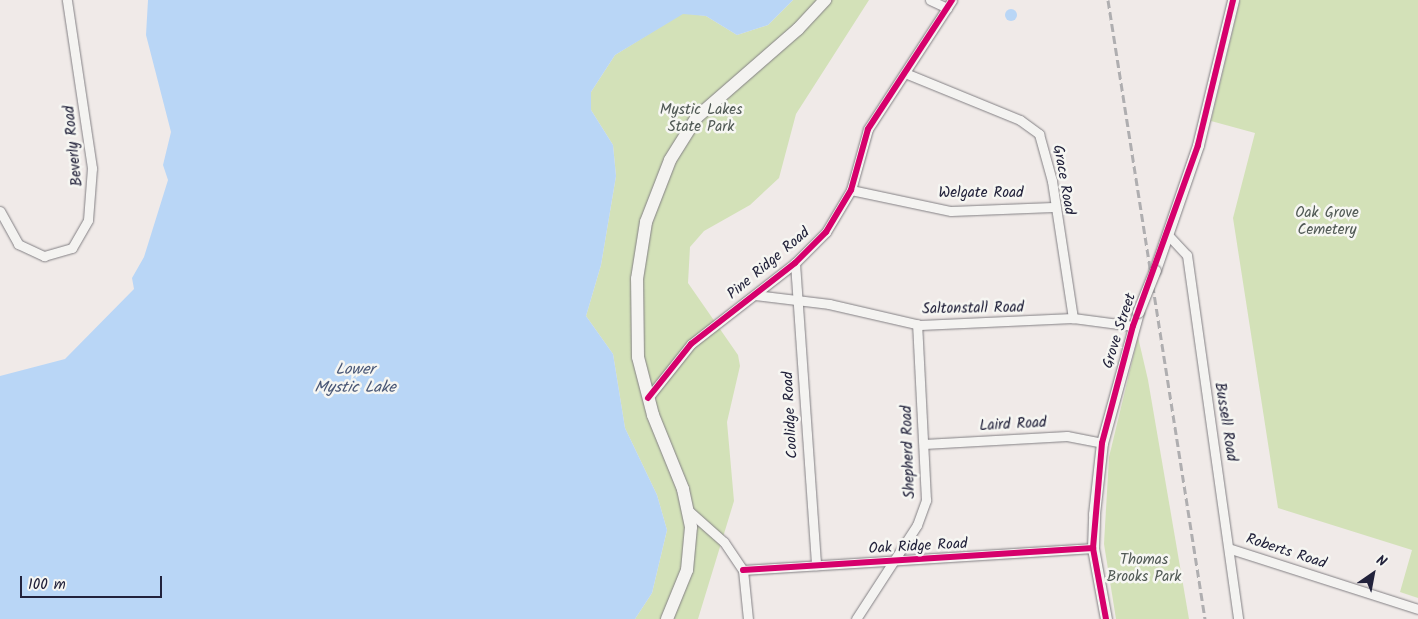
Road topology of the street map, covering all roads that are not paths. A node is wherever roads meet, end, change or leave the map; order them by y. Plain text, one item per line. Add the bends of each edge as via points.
1 (67, 0) edge
2 (824, 0) edge
3 (930, 0) edge
4 (952, 0) edge
5 (1233, 0) edge
6 (946, 8) junction
7 (905, 73) junction
8 (851, 190) junction
9 (1053, 207) junction
10 (0, 211) edge
11 (1169, 236) junction
12 (795, 263) junction
13 (755, 295) junction
14 (800, 301) junction
15 (1072, 318) junction
16 (917, 324) junction
17 (1133, 326) junction
18 (648, 398) junction
19 (1102, 443) junction
20 (924, 444) junction
21 (690, 512) junction
22 (1094, 548) junction
23 (1231, 549) junction
24 (894, 561) junction
25 (816, 565) junction
26 (743, 570) junction
27 (1418, 609) edge
28 (667, 619) edge
29 (748, 619) edge
30 (856, 619) edge
31 (1106, 619) edge
32 (1238, 619) edge

1 - 10 street, Beverly Road via 92,168 88,220 72,248 44,256 18,244
2 - 18 main road via 798,29 706,105 660,182 644,230 636,279 638,358
3 - 6 street
4 - 6 street, Pine Ridge Road
5 - 11 street, Grove Street via 1198,146
6 - 7 street, Pine Ridge Road
7 - 8 street, Pine Ridge Road via 868,129
7 - 9 street, Grace Road via 1020,120 1039,134 1049,166
8 - 9 street, Welgate Road via 951,211
8 - 12 street, Pine Ridge Road via 826,232
9 - 15 street, Grace Road
11 - 17 street, Grove Street, bridge
11 - 23 street, Bussell Road via 1187,255
12 - 13 street, Pine Ridge Road
12 - 14 street, Coolidge Road
13 - 14 street, Saltonstall Road
13 - 18 street, Pine Ridge Road via 691,344
14 - 16 street, Saltonstall Road
14 - 25 street, Coolidge Road
15 - 16 street, Saltonstall Road
15 - 17 street, Saltonstall Road
16 - 20 street, Shepherd Road
17 - 19 street, Grove Street
18 - 21 main road
19 - 20 street, Laird Road via 1067,436
19 - 22 street, Grove Street
20 - 24 street, Shepherd Road via 923,512
21 - 26 street via 724,542
21 - 28 main road via 689,560
22 - 24 street, Oak Ridge Road
22 - 31 street, Grove Street
23 - 27 street, Roberts Road
23 - 32 street, Bussell Road
24 - 25 street, Oak Ridge Road
24 - 30 street, Shepherd Road
25 - 26 street, Oak Ridge Road
26 - 29 street

